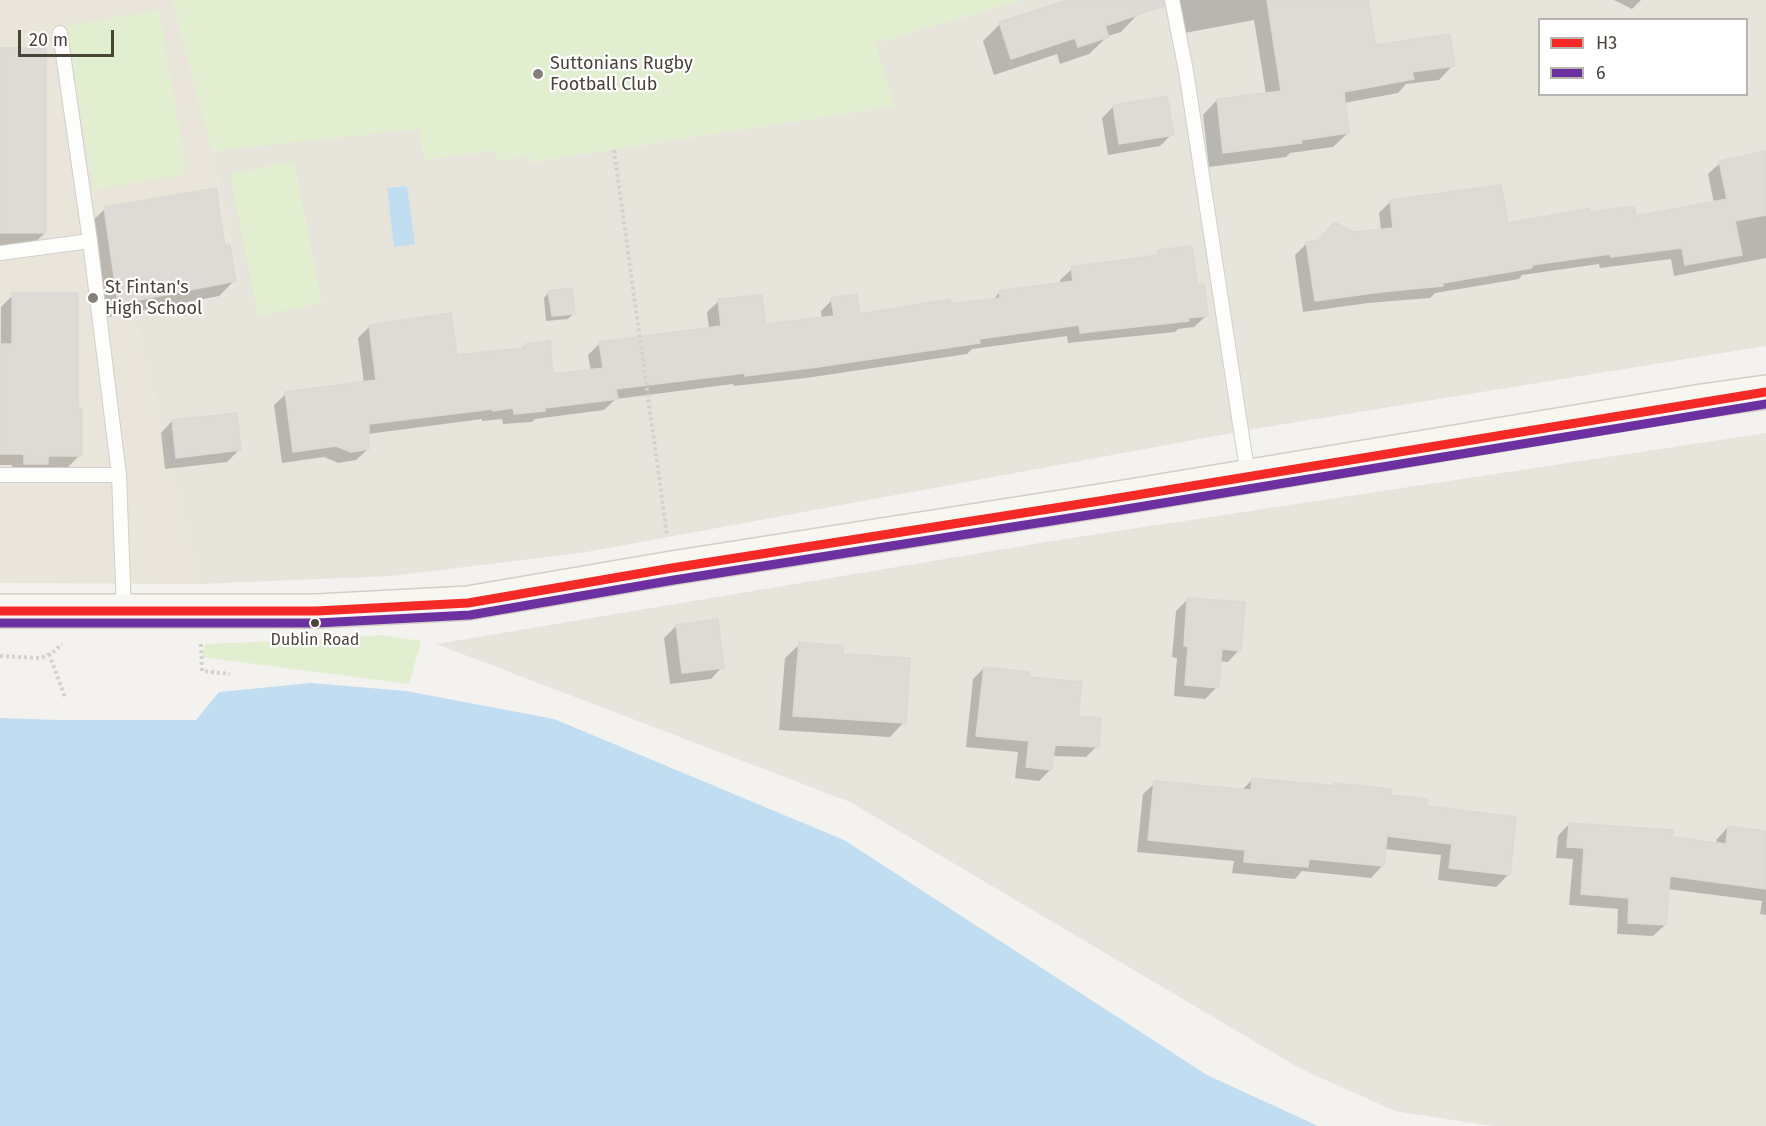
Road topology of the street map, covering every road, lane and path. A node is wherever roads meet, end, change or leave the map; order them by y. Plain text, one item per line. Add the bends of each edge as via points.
1 (1172, 0) edge
2 (60, 33) dead end
3 (614, 150) dead end
4 (90, 241) junction
5 (0, 253) edge
6 (1766, 392) edge
7 (0, 474) edge
8 (119, 475) junction
9 (1248, 476) junction
10 (672, 568) junction
11 (0, 611) edge
12 (124, 612) junction
13 (71, 644) dead end
14 (49, 654) junction
15 (201, 655) dead end
16 (0, 656) edge
17 (230, 675) dead end
18 (64, 697) dead end

1 - 9 lane
2 - 4 lane
3 - 10 path
4 - 5 lane
4 - 8 lane
6 - 9 main road
7 - 8 lane
8 - 12 lane
9 - 10 main road
10 - 12 main road via 468,603 317,611
11 - 12 main road
13 - 14 path via 61,644
14 - 16 path via 41,658
14 - 18 path
15 - 17 path via 202,671

